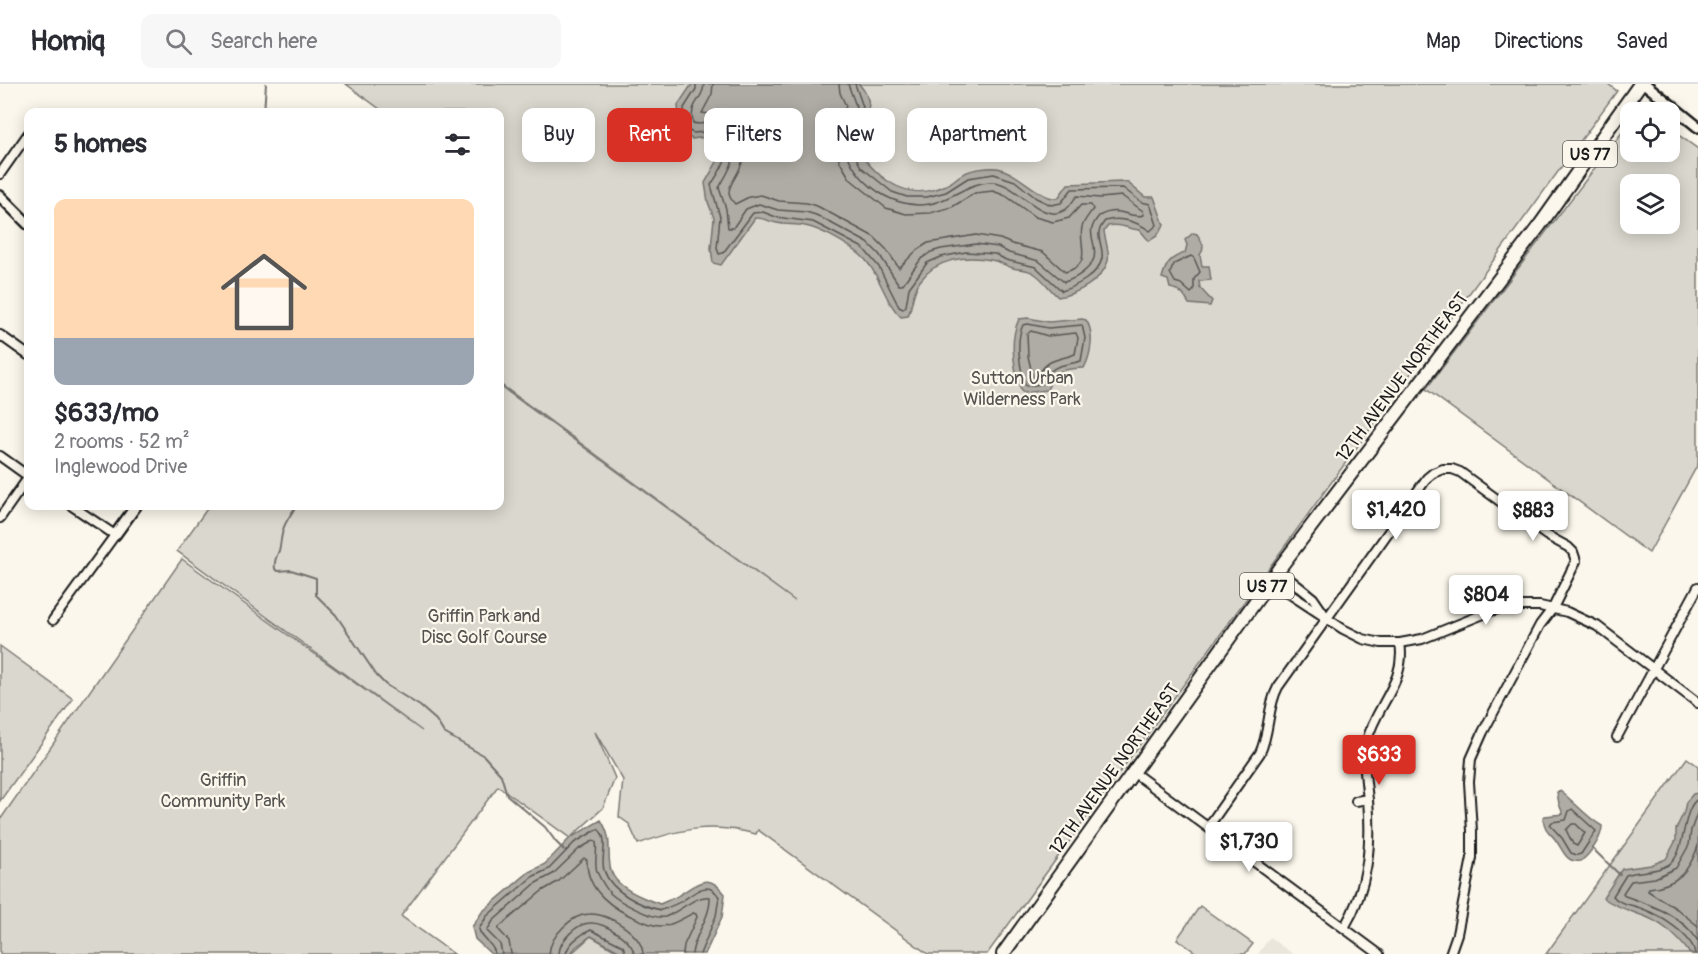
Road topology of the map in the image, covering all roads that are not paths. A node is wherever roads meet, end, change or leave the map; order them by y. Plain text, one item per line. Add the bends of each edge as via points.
1 (1640, 84) edge
2 (1645, 84) edge
3 (1698, 127) edge
4 (24, 140) edge
5 (0, 174) edge
6 (0, 196) edge
7 (24, 220) edge
8 (0, 334) edge
9 (24, 353) edge
10 (0, 456) edge
11 (24, 474) edge
12 (24, 483) edge
13 (78, 510) edge
14 (133, 510) edge
15 (0, 518) edge
16 (115, 535) junction
17 (1278, 570) junction
18 (1270, 581) junction
19 (1698, 587) edge
20 (1553, 608) junction
21 (1327, 618) junction
22 (54, 620) dead end
23 (1400, 643) junction
24 (1653, 670) junction
25 (1698, 704) edge
26 (1617, 737) dead end
27 (1133, 772) junction
28 (1368, 800) junction
29 (1356, 801) dead end
30 (1208, 827) junction
31 (1344, 928) junction
32 (1003, 954) edge
33 (1379, 954) edge
34 (1450, 954) edge

1 - 17 main road, 12TH AVENUE NORTHEAST / US 77 via 1540,225
2 - 3 street
4 - 5 street
6 - 7 street
8 - 9 street
10 - 11 street
12 - 15 street
13 - 16 street
14 - 16 street
16 - 22 street
17 - 18 main road, 12TH AVENUE NORTHEAST / US 77
17 - 21 street via 1313,598
18 - 21 street
18 - 27 main road, 12TH AVENUE NORTHEAST / US 77
19 - 24 street
20 - 21 street via 1575,564 1573,552 1460,472 1443,469 1430,475
20 - 23 street via 1509,606 1422,639
20 - 24 street via 1589,621
20 - 34 street via 1540,625 1471,759 1472,858
21 - 23 street via 1363,639
21 - 30 street via 1274,694 1260,753
23 - 28 street via 1398,675 1365,746
24 - 25 street
24 - 26 street
27 - 30 street
27 - 32 main road, 12TH AVENUE NORTHEAST / US 77
28 - 29 street
28 - 31 street via 1370,835 1364,877 1360,896
30 - 31 street
31 - 33 street

